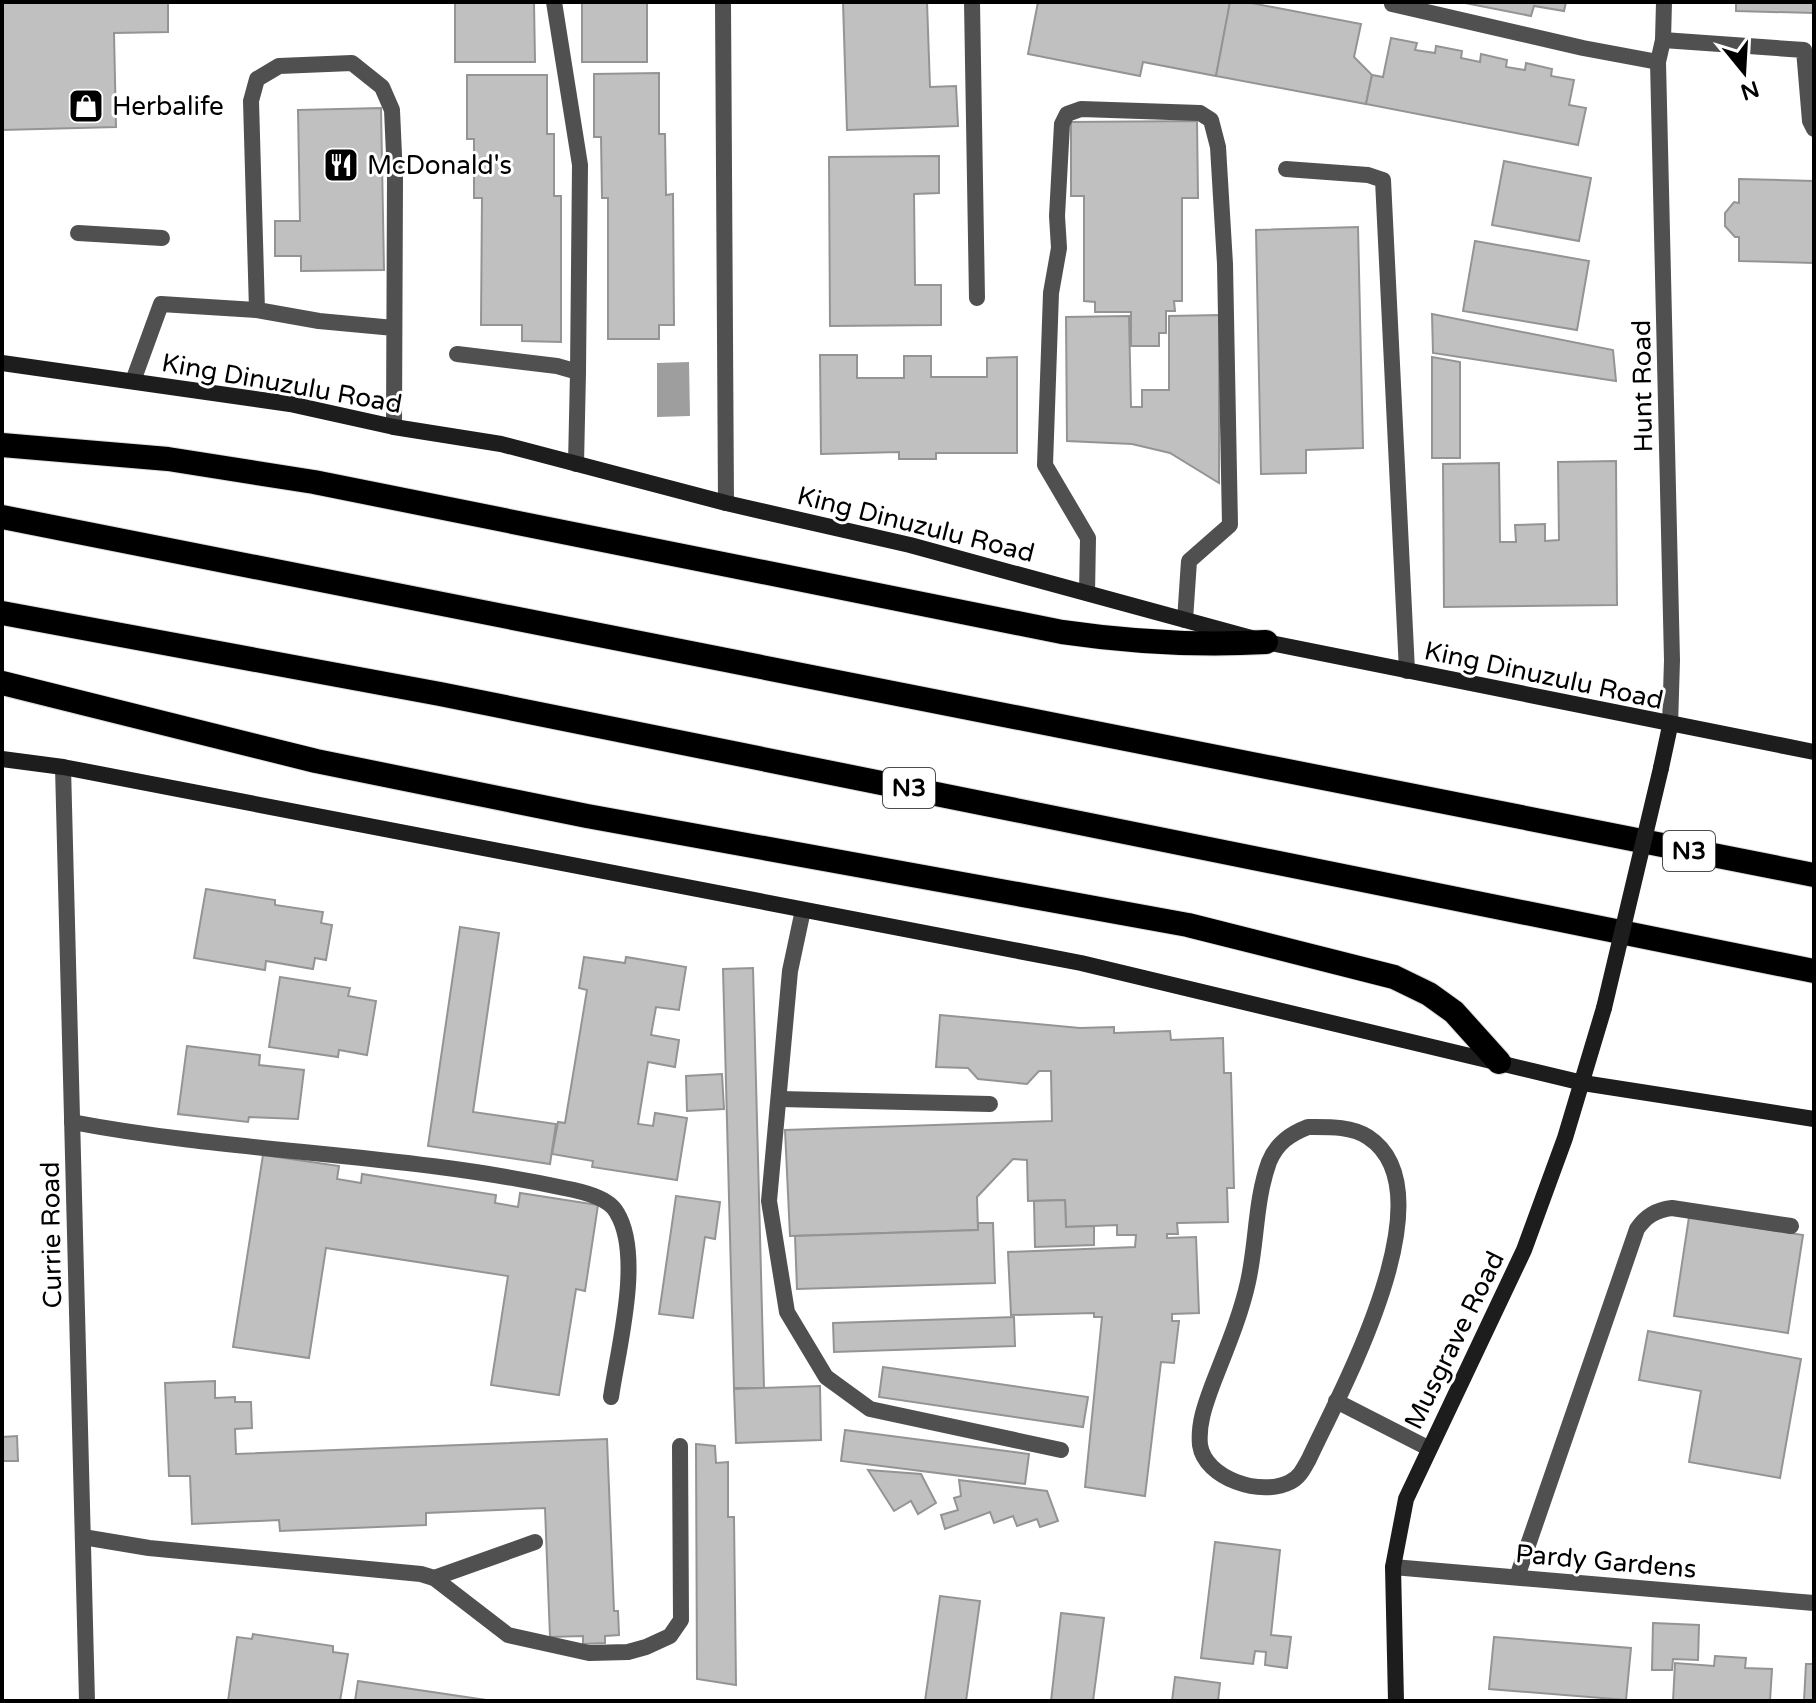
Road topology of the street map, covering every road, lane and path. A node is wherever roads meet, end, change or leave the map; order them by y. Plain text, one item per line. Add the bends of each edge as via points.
1 (554, 2) edge
2 (723, 2) edge
3 (972, 2) edge
4 (1664, 2) edge
5 (1392, 4) dead end
6 (1663, 40) junction
7 (1809, 50) edge
8 (1658, 62) junction
9 (1814, 129) edge
10 (1286, 169) dead end
11 (78, 233) dead end
12 (162, 238) dead end
13 (977, 298) dead end
14 (257, 310) junction
15 (394, 328) junction
16 (457, 354) dead end
17 (2, 363) edge
18 (578, 372) junction
19 (133, 381) junction
20 (394, 427) junction
21 (2, 445) edge
22 (576, 464) junction
23 (726, 503) junction
24 (2, 517) edge
25 (1087, 593) junction
26 (2, 613) edge
27 (1185, 620) junction
28 (1266, 642) junction
29 (1407, 671) junction
30 (2, 683) edge
31 (1670, 726) junction
32 (1814, 752) edge
33 (2, 759) edge
34 (63, 767) junction
35 (1814, 875) edge
36 (803, 910) junction
37 (1814, 971) edge
38 (1604, 1008) joint
39 (1499, 1062) junction
40 (1583, 1083) junction
41 (780, 1099) junction
42 (990, 1104) dead end
43 (1814, 1119) edge
44 (72, 1122) junction
45 (1791, 1226) dead end
46 (611, 1397) dead end
47 (1336, 1401) junction
48 (680, 1446) dead end
49 (1428, 1448) junction
50 (1061, 1450) dead end
51 (83, 1537) junction
52 (535, 1542) dead end
53 (1393, 1567) junction
54 (1517, 1577) junction
55 (434, 1578) junction
56 (1814, 1603) edge
57 (87, 1701) edge
58 (1396, 1701) edge

1 - 18 street via 580,165
2 - 23 street
3 - 13 street
4 - 6 street, Hunt Road
5 - 8 street
6 - 7 street
6 - 8 street, Hunt Road
7 - 9 street
8 - 31 street, Hunt Road
10 - 29 street via 1383,180
11 - 12 street
14 - 15 street
14 - 15 street via 251,122 257,79 279,66 352,63 382,87 392,110
14 - 19 street via 161,304
15 - 20 street
16 - 18 street
17 - 19 main road, King Dinuzulu Road
18 - 22 street
19 - 20 main road, King Dinuzulu Road via 290,404
20 - 22 main road, King Dinuzulu Road via 501,444
21 - 28 highway via 168,459 314,482 1062,632 1207,646
22 - 23 main road, King Dinuzulu Road
23 - 25 main road, King Dinuzulu Road
24 - 35 highway, N3
25 - 27 main road, King Dinuzulu Road
25 - 27 street via 1088,538 1045,465 1062,124 1067,114 1081,109 1200,113 1211,120 1218,147 1230,525 1189,561
26 - 37 highway, N3 via 455,697
27 - 28 main road, King Dinuzulu Road
28 - 29 main road, King Dinuzulu Road
29 - 31 main road, King Dinuzulu Road
30 - 39 highway via 316,761 787,854 1188,925 1321,958 1394,977 1429,994 1454,1012
31 - 32 main road, King Dinuzulu Road
31 - 38 main road, Hunt Road, bridge
33 - 34 main road
34 - 36 main road
34 - 44 street, Currie Road
36 - 39 main road via 1081,963
36 - 41 street via 790,971
38 - 40 main road, Musgrave Road
39 - 40 main road
40 - 43 main road
40 - 49 main road, Musgrave Road via 1524,1250
41 - 42 street
41 - 50 street via 769,1201 787,1312 826,1377 870,1409
44 - 46 street via 392,1162 565,1188 606,1201 617,1212 629,1260
44 - 51 street, Currie Road
45 - 54 street via 1672,1208 1642,1221
47 - 47 street via 1305,1467 1289,1483 1256,1487 1217,1474 1200,1447 1201,1416 1248,1281 1270,1162 1279,1145 1308,1127 1343,1128 1367,1137 1392,1166 1396,1193 1390,1266 1368,1338
47 - 49 street
48 - 55 street via 681,1620 670,1636 628,1652 589,1653 535,1644 508,1635
49 - 53 main road, Musgrave Road via 1406,1499
51 - 55 street
51 - 57 street, Currie Road
52 - 55 street
53 - 54 street, Pardy Gardens
53 - 58 main road, Musgrave Road
54 - 56 street, Pardy Gardens

